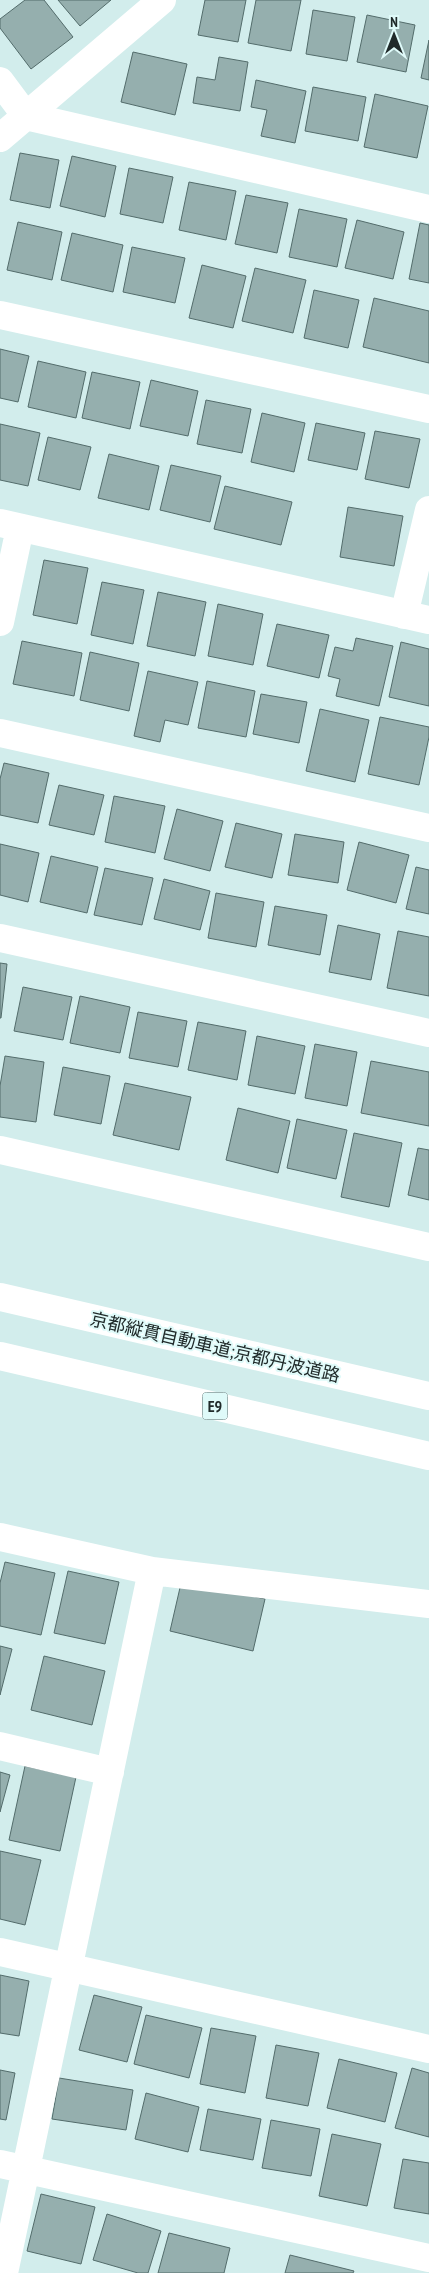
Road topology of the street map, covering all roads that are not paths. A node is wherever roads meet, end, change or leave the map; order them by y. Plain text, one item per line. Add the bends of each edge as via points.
1 (162, 0) edge
2 (0, 80) edge
3 (26, 116) junction
4 (0, 138) edge
5 (429, 210) edge
6 (0, 315) edge
7 (429, 409) edge
8 (429, 510) edge
9 (10, 526) edge
10 (417, 618) edge
11 (0, 622) edge
12 (0, 733) edge
13 (429, 828) edge
14 (0, 938) edge
15 (429, 1033) edge
16 (0, 1150) edge
17 (429, 1246) edge
18 (0, 1297) edge
19 (0, 1356) edge
20 (429, 1396) edge
21 (429, 1456) edge
22 (0, 1537) edge
23 (152, 1571) junction
24 (429, 1604) edge
25 (0, 1746) edge
26 (110, 1772) junction
27 (0, 1952) edge
28 (69, 1968) junction
29 (429, 2048) edge
30 (13, 2166) edge
31 (429, 2258) edge
32 (4, 2273) edge

1 - 3 main road
2 - 3 main road
3 - 4 main road
3 - 5 main road
6 - 7 main road
8 - 10 main road
9 - 10 main road
9 - 11 main road
12 - 13 main road
14 - 15 main road
16 - 17 main road
18 - 20 main road, 京都縦貫自動車道;京都丹波道路
19 - 21 main road, E9
22 - 23 main road
23 - 24 main road
23 - 26 main road
25 - 26 main road
26 - 28 main road
27 - 28 main road
28 - 29 main road
28 - 30 main road
30 - 31 main road
30 - 32 main road

